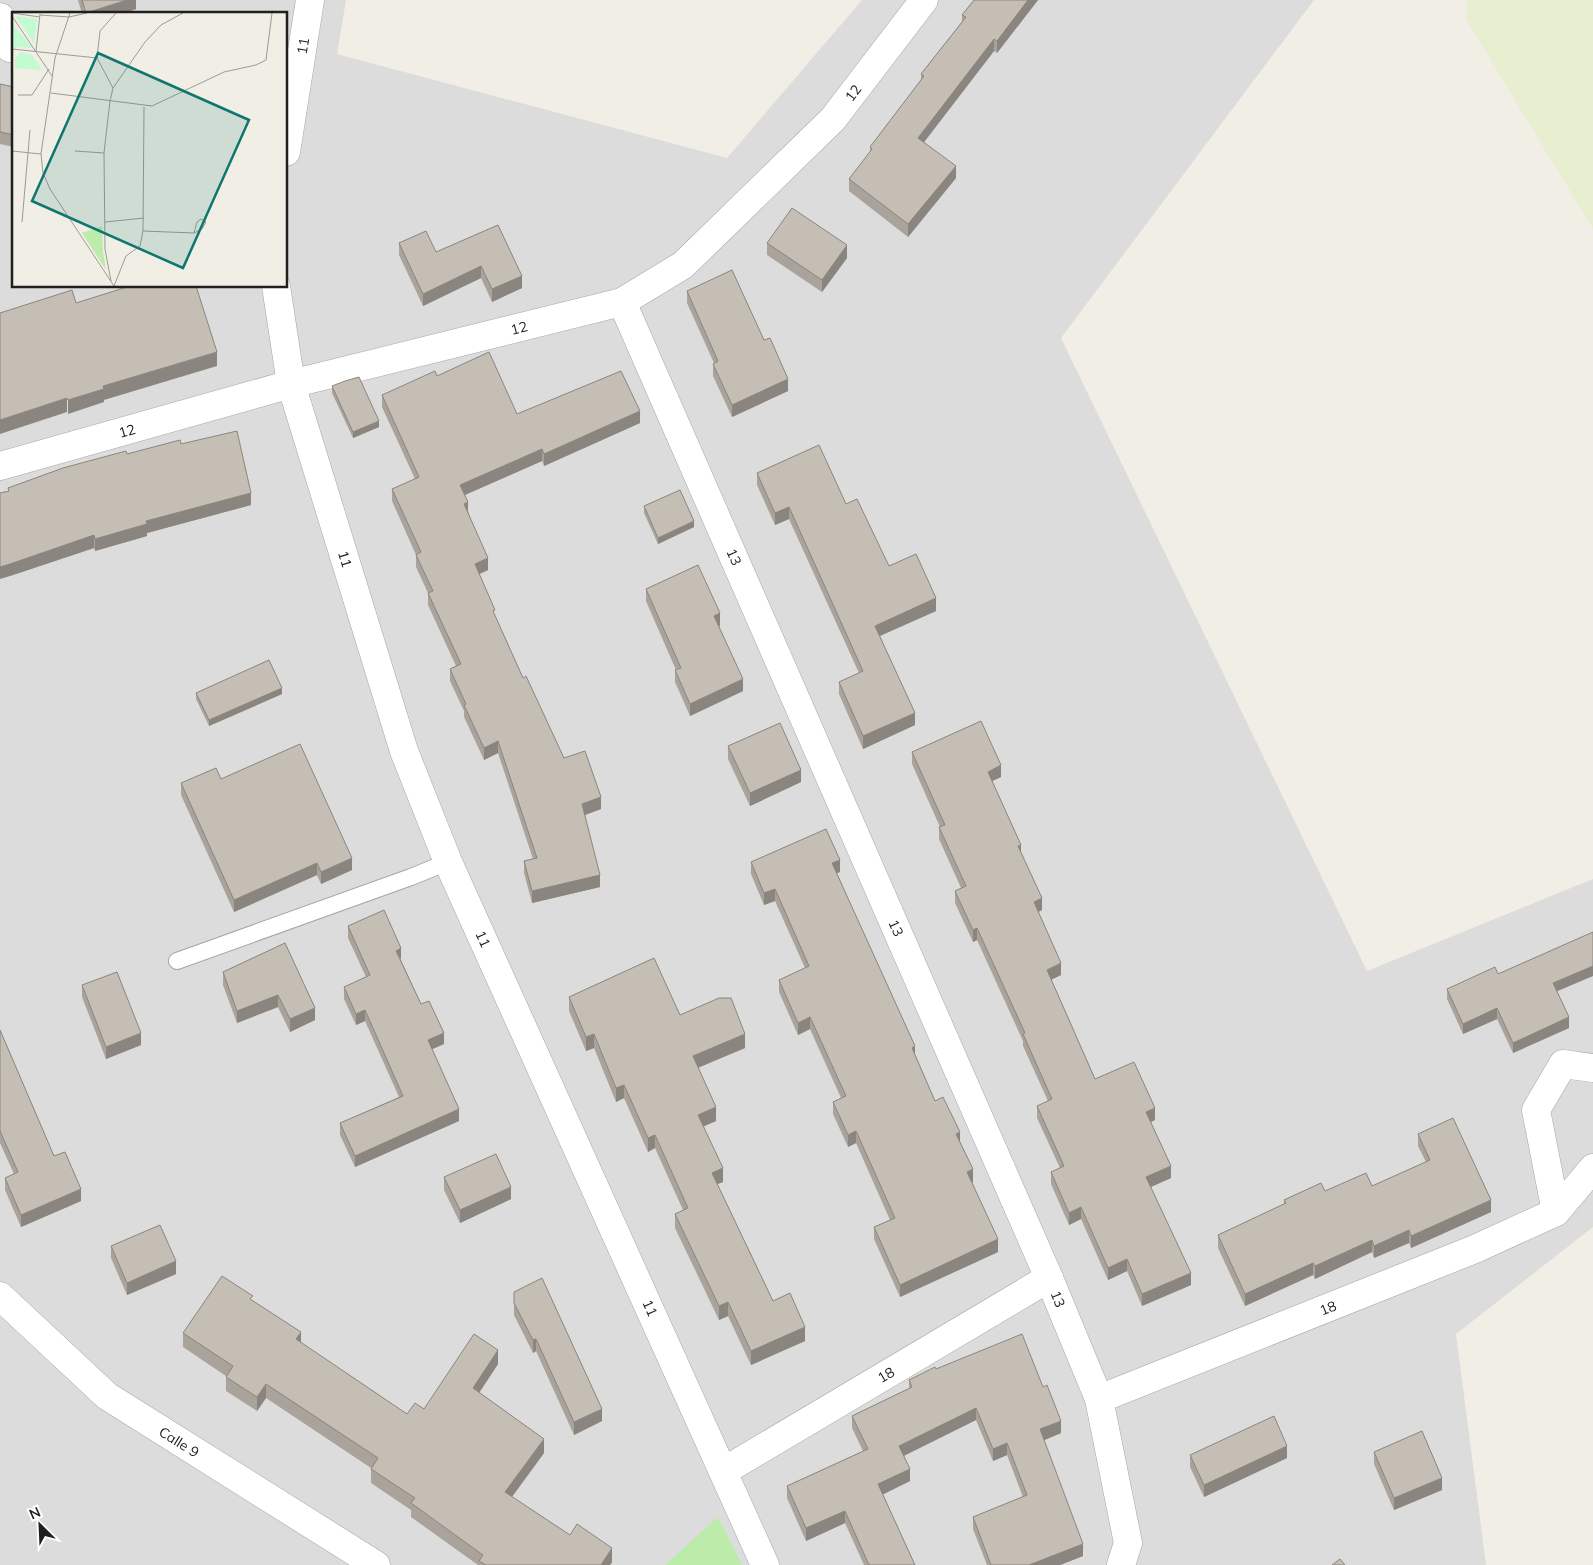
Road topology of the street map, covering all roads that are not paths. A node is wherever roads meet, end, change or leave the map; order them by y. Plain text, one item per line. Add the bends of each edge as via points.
1 (310, 0) edge
2 (924, 0) edge
3 (0, 17) edge
4 (8, 50) edge
5 (288, 139) edge
6 (276, 288) edge
7 (622, 302) junction
8 (291, 384) junction
9 (0, 466) edge
10 (448, 862) junction
11 (178, 961) dead end
12 (1593, 1068) edge
13 (1593, 1168) edge
14 (1556, 1212) junction
15 (1049, 1278) junction
16 (0, 1296) edge
17 (1099, 1399) junction
18 (724, 1471) junction
19 (376, 1565) edge
20 (765, 1565) edge
21 (1121, 1565) edge

1 - 5 street, 11
2 - 7 street, 12 via 833,119 683,265
3 - 4 street
6 - 8 street, 11
7 - 8 street, 12
7 - 15 street, 13
8 - 9 street, 12
8 - 10 street, 11 via 404,751
10 - 11 lane
10 - 18 street, 11
12 - 14 street via 1563,1064 1536,1110
13 - 14 street, 18
14 - 17 street, 18 via 1475,1249
15 - 17 street, 13
15 - 18 street, 18
16 - 19 street, Calle 9 via 107,1396
17 - 21 street, 13 via 1128,1543
18 - 20 street, 11

